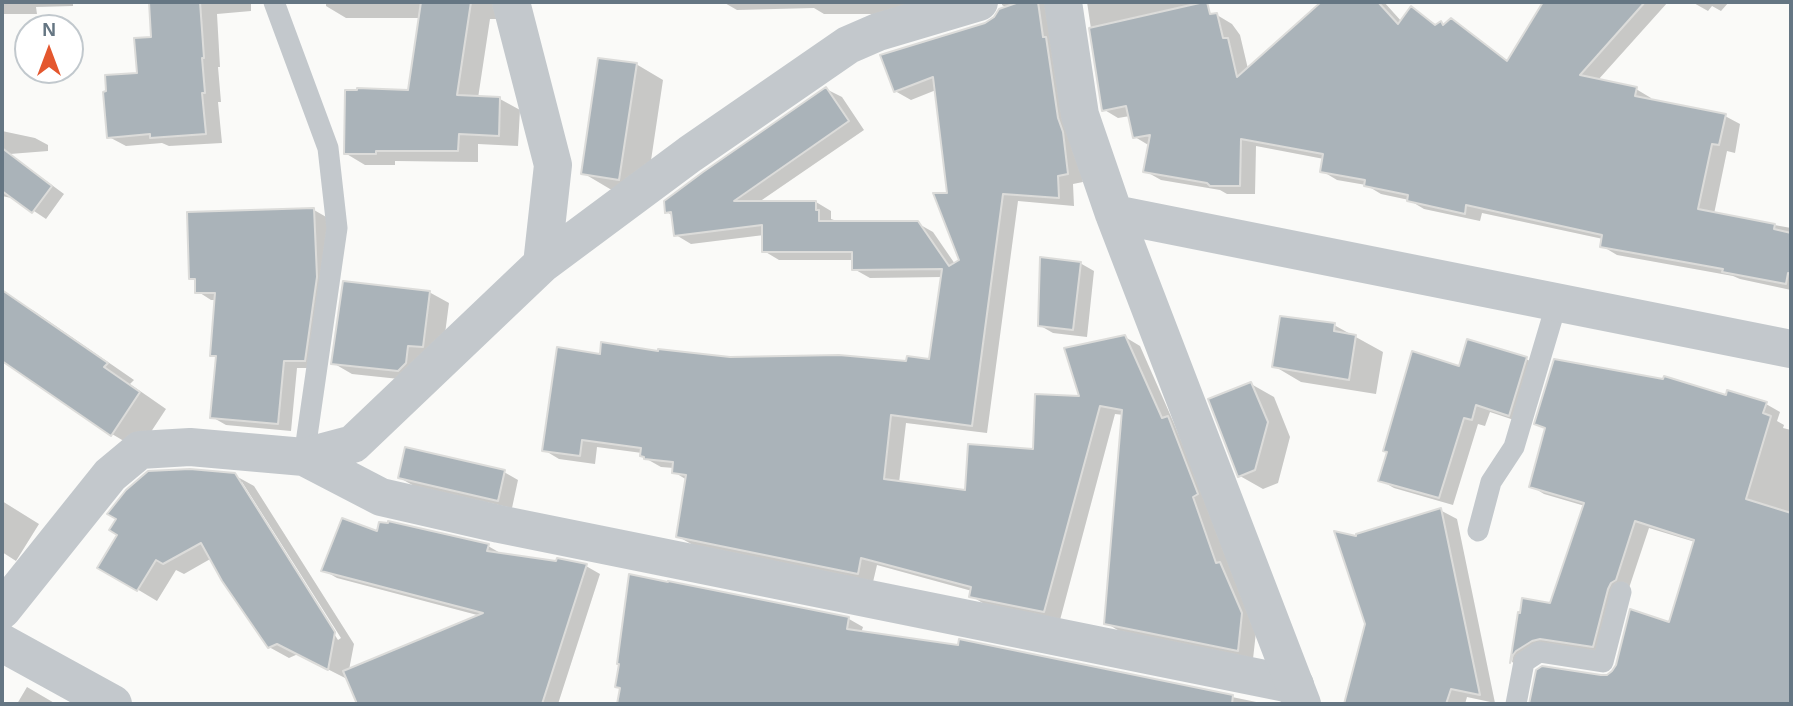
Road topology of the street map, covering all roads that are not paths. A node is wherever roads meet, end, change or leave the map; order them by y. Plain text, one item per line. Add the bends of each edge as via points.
1 (274, 2) edge
2 (511, 2) edge
3 (979, 2) edge
4 (1063, 2) edge
5 (1114, 214) junction
6 (542, 264) junction
7 (1557, 302) junction
8 (1791, 349) edge
9 (304, 457) junction
10 (1478, 531) dead end
11 (1621, 593) dead end
12 (2, 610) edge
13 (2, 643) edge
14 (1298, 695) edge
15 (113, 704) edge
16 (1516, 704) edge

1 - 9 lane via 328,148 337,228
2 - 6 street via 553,164
3 - 6 street via 848,45
4 - 5 street via 1080,115
5 - 7 street
5 - 14 street
6 - 9 street via 353,444
7 - 8 street
7 - 10 lane via 1514,447 1491,482
9 - 12 street via 190,447 140,450 110,475
9 - 14 street via 382,497
11 - 16 lane via 1603,662 1539,652 1524,662
13 - 15 street

